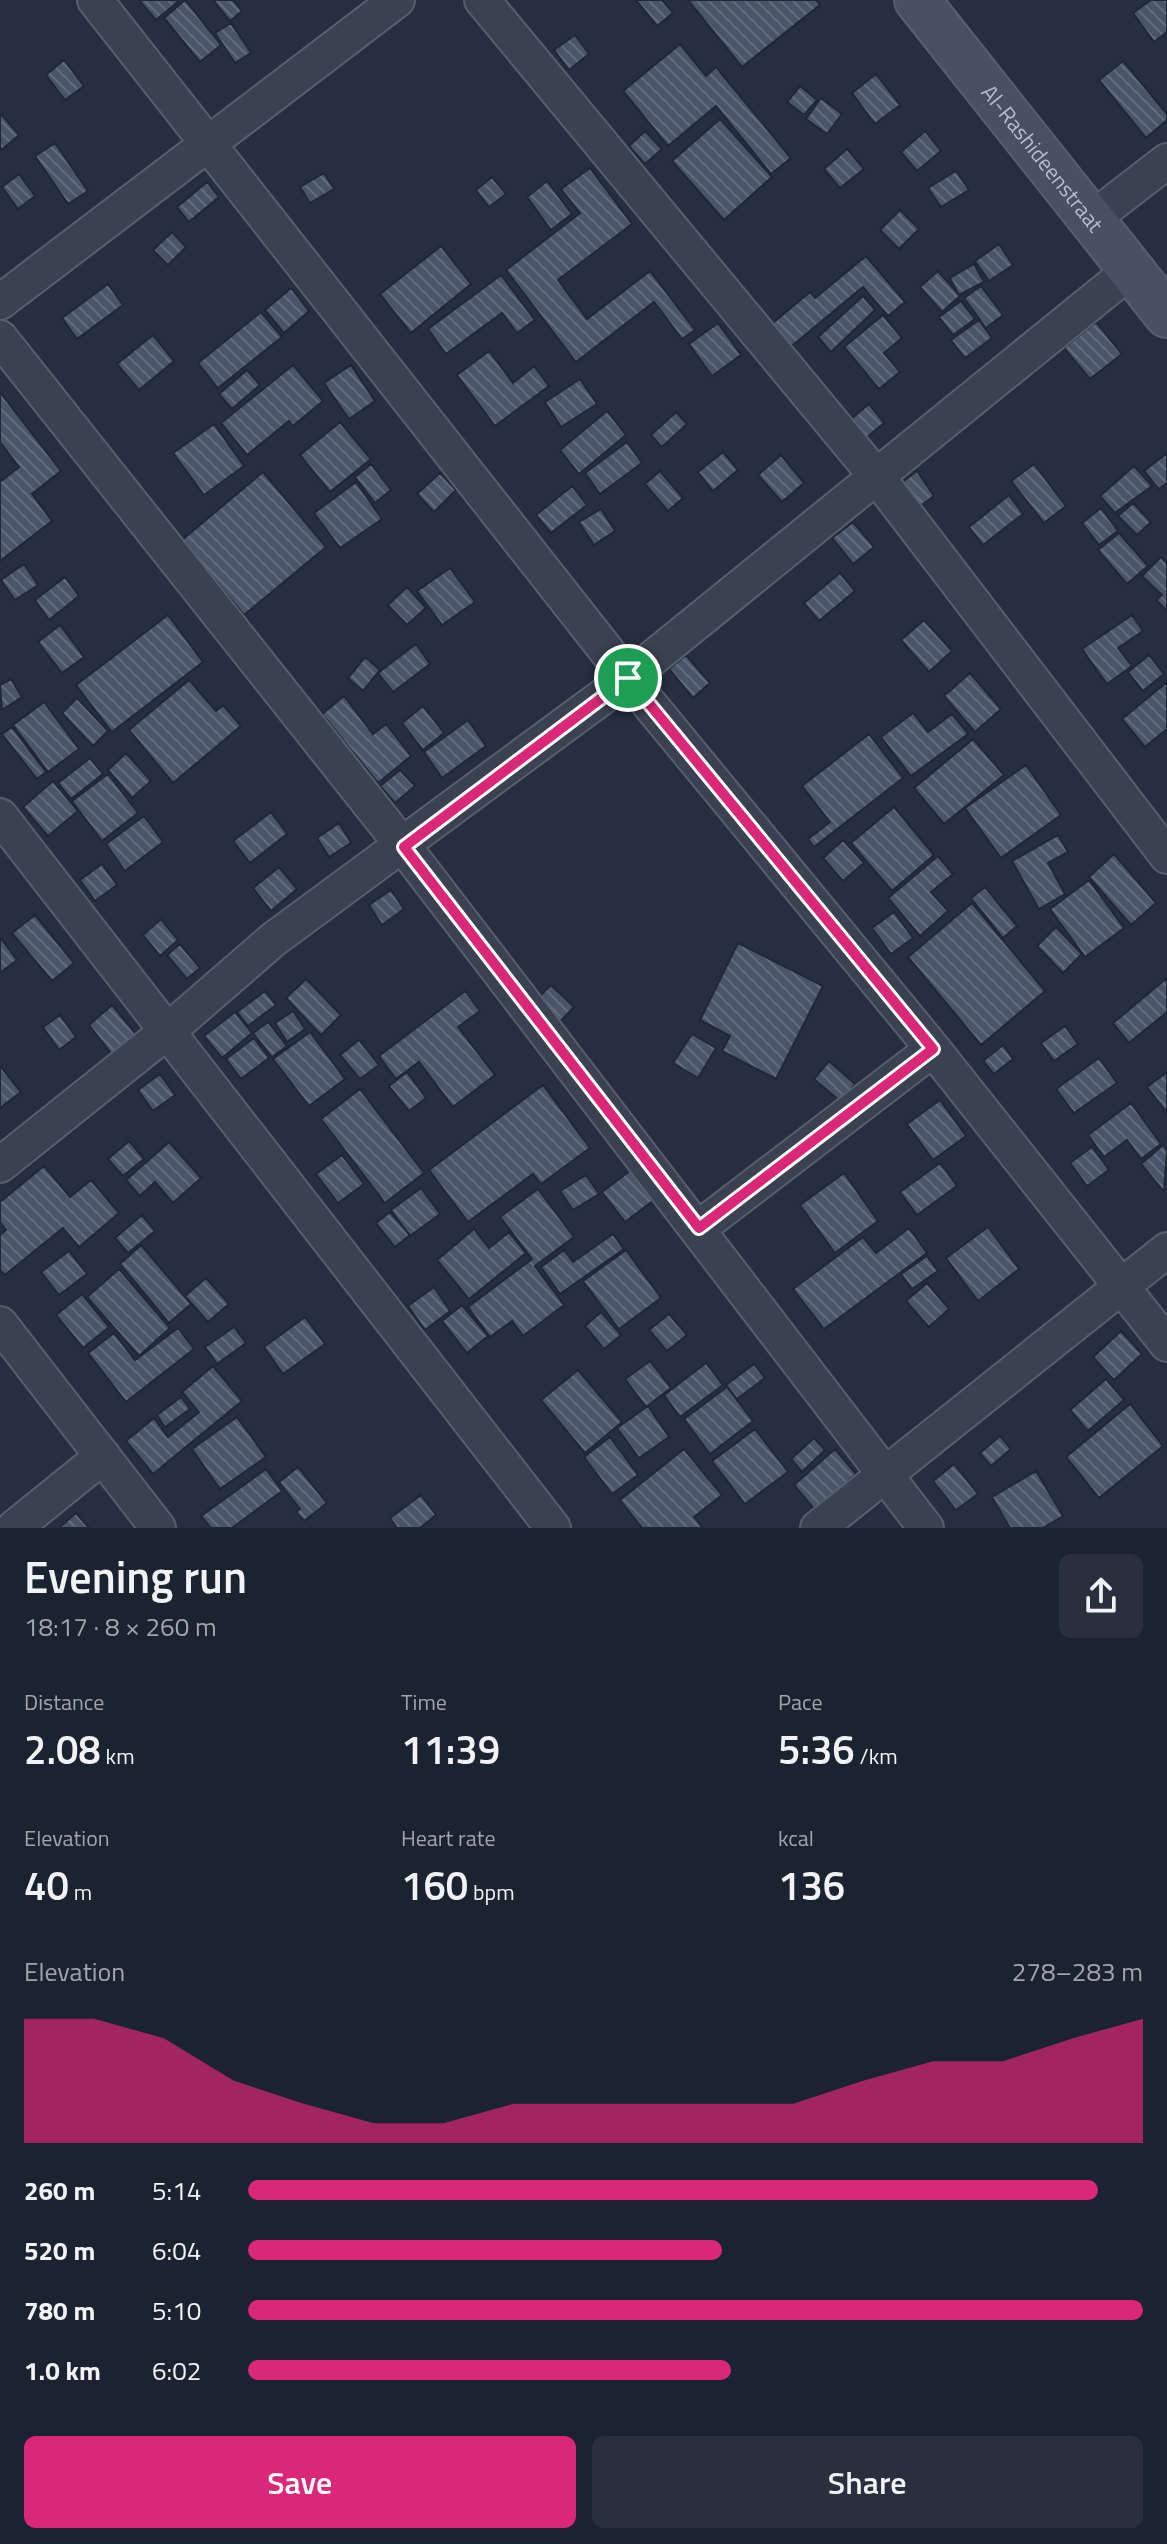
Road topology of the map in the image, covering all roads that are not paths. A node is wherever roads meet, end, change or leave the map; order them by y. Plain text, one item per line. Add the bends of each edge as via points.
1 (95, 0) edge
2 (397, 0) edge
3 (482, 0) edge
4 (917, 0) edge
5 (210, 143) junction
6 (1167, 161) edge
7 (1092, 219) junction
8 (1131, 270) junction
9 (0, 302) edge
10 (1167, 315) edge
11 (0, 338) edge
12 (877, 477) junction
13 (628, 678) junction
14 (0, 816) edge
15 (404, 847) junction
16 (1167, 856) edge
17 (169, 1030) junction
18 (933, 1049) junction
19 (0, 1165) edge
20 (699, 1228) junction
21 (1167, 1250) edge
22 (1121, 1285) junction
23 (0, 1324) edge
24 (1167, 1344) edge
25 (103, 1456) junction
26 (884, 1476) junction
27 (14, 1528) edge
28 (158, 1528) edge
29 (553, 1528) edge
30 (818, 1528) edge
31 (926, 1528) edge

1 - 5 street
2 - 5 street
3 - 12 street
4 - 7 street, Al-Rashideenstraat
5 - 9 street
5 - 13 street
6 - 7 street
7 - 8 street, Al-Rashideenstraat
8 - 10 street, Al-Rashideenstraat
8 - 12 street
11 - 15 street
12 - 13 street
12 - 16 street
13 - 15 street
13 - 18 street
14 - 17 street
15 - 17 street via 274,939
15 - 20 street
17 - 19 street
17 - 29 street
18 - 20 street
18 - 22 street
20 - 26 street
21 - 22 street
22 - 24 street
22 - 26 street
23 - 25 street
25 - 27 street
25 - 28 street
26 - 30 street
26 - 31 street

